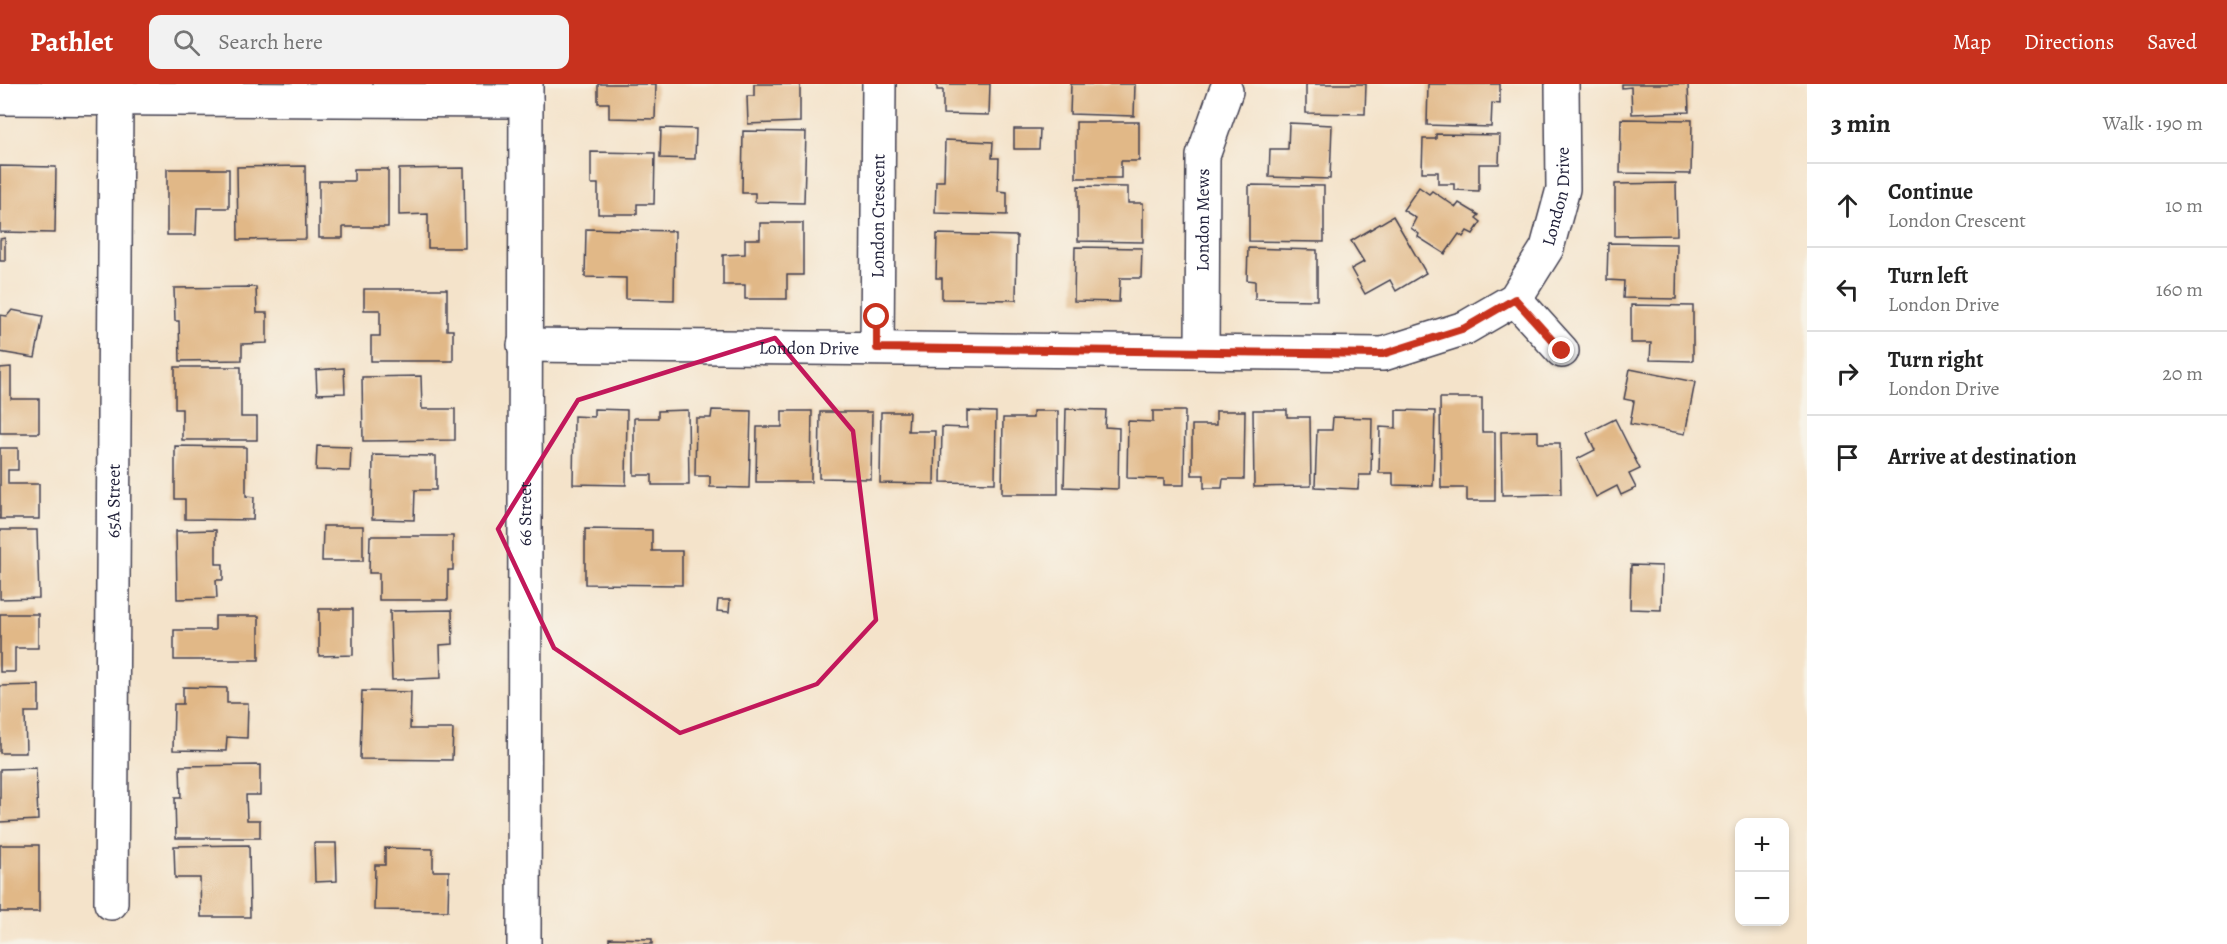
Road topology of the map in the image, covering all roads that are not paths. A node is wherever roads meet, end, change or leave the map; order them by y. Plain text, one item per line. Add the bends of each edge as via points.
1 (879, 84) edge
2 (1562, 84) edge
3 (1226, 91) dead end
4 (526, 93) edge
5 (0, 98) edge
6 (116, 99) junction
7 (1515, 299) junction
8 (525, 345) junction
9 (877, 348) junction
10 (1562, 351) dead end
11 (1202, 352) junction
12 (111, 903) dead end
13 (524, 944) edge

1 - 9 street, London Crescent
2 - 7 street, London Drive via 1563,189 1547,248
3 - 11 street, London Mews via 1203,156
4 - 6 street
4 - 8 street, 66 Street
5 - 6 street
6 - 12 street, 65A Street
7 - 10 street
7 - 11 street, London Drive via 1465,328 1383,354
8 - 9 street, London Drive
8 - 13 street, 66 Street
9 - 11 street, London Drive

